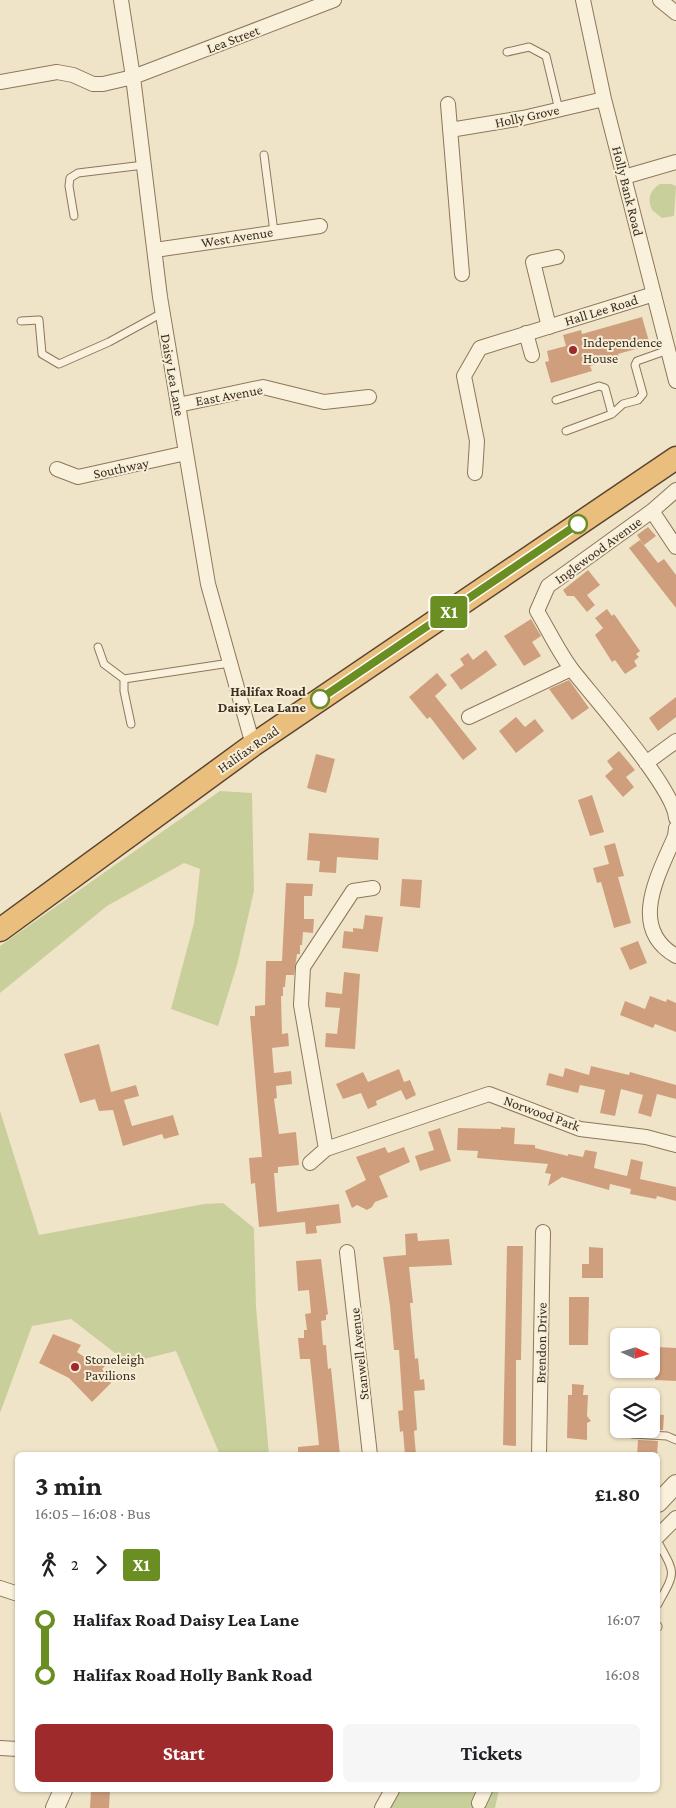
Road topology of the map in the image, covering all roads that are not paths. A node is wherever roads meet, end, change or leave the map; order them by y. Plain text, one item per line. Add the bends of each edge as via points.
1 (121, 0) edge
2 (334, 0) edge
3 (583, 0) edge
4 (660, 0) edge
5 (676, 13) edge
6 (507, 52) dead end
7 (133, 77) junction
8 (0, 82) edge
9 (604, 99) junction
10 (448, 104) dead end
11 (559, 110) junction
12 (450, 130) junction
13 (264, 155) dead end
14 (676, 162) edge
15 (144, 166) junction
16 (624, 177) junction
17 (74, 216) dead end
18 (320, 226) dead end
19 (274, 232) junction
20 (155, 250) junction
21 (556, 257) dead end
22 (462, 274) dead end
23 (654, 294) junction
24 (162, 313) junction
25 (21, 321) dead end
26 (549, 327) junction
27 (526, 333) junction
28 (672, 348) edge
29 (532, 355) dead end
30 (676, 381) edge
31 (369, 397) dead end
32 (556, 400) dead end
33 (178, 405) junction
34 (612, 414) junction
35 (566, 431) dead end
36 (186, 453) junction
37 (676, 458) edge
38 (57, 469) dead end
39 (474, 473) dead end
40 (676, 490) edge
41 (652, 511) junction
42 (676, 547) edge
43 (98, 647) dead end
44 (230, 663) junction
45 (571, 669) junction
46 (124, 679) junction
47 (469, 717) dead end
48 (131, 724) dead end
49 (676, 741) edge
50 (253, 745) junction
51 (646, 763) junction
52 (676, 818) edge
53 (676, 828) edge
54 (373, 888) dead end
55 (0, 930) edge
56 (676, 956) edge
57 (676, 1145) edge
58 (326, 1149) junction
59 (310, 1162) dead end
60 (543, 1232) dead end
61 (348, 1252) dead end
62 (660, 1436) edge
63 (676, 1440) edge
64 (370, 1452) edge
65 (539, 1452) edge
66 (675, 1489) edge
67 (660, 1501) edge
68 (676, 1518) edge
69 (660, 1534) edge
70 (660, 1545) edge
71 (0, 1588) edge
72 (15, 1593) edge
73 (660, 1600) edge
74 (0, 1748) edge
75 (15, 1749) edge
76 (62, 1792) edge
77 (391, 1792) edge
78 (55, 1808) edge
79 (382, 1808) edge

1 - 7 street, Daisy Lea Lane
2 - 7 street, Lea Street
3 - 9 street, Holly Bank Road
4 - 5 street
6 - 11 lane via 529,47 546,56
7 - 8 street, Lea Street via 93,84 57,72
7 - 15 street, Daisy Lea Lane
9 - 11 street, Holly Grove
9 - 16 street, Holly Bank Road
10 - 12 street
11 - 12 street, Holly Grove
12 - 22 street
13 - 19 lane
14 - 16 street
15 - 17 lane via 78,173 70,178
15 - 20 street, Daisy Lea Lane
16 - 23 street, Holly Bank Road
18 - 19 street, West Avenue
19 - 20 street, West Avenue
20 - 24 street, Daisy Lea Lane
21 - 26 street, Hall Lee Road via 533,262
23 - 26 street, Hall Lee Road
23 - 28 street, Holly Bank Road
24 - 25 lane via 59,364 42,354 39,320
24 - 33 street, Daisy Lea Lane
26 - 27 street, Hall Lee Road
27 - 29 street
27 - 39 street, Hall Lee Road via 480,348 464,376 477,441
28 - 30 street, Holly Bank Road
28 - 34 lane via 637,361 635,365 643,394
31 - 33 street, East Avenue via 324,402 263,387
32 - 34 lane via 599,386 605,388
33 - 36 street, Daisy Lea Lane
34 - 35 lane
36 - 38 street, Southway via 78,477
36 - 44 street, Daisy Lea Lane via 208,584
37 - 50 highway, Halifax Road
40 - 41 street, Inglewood Avenue
41 - 42 street, Inglewood Avenue
41 - 45 street, Inglewood Avenue via 548,586 538,611
43 - 46 lane via 104,664
44 - 46 lane
44 - 50 street, Daisy Lea Lane
45 - 47 street
45 - 51 street, Inglewood Avenue
46 - 48 lane
49 - 51 street
50 - 55 highway, Halifax Road
51 - 52 street, Inglewood Avenue via 672,802
53 - 56 street via 649,904 656,937 667,951
54 - 58 street via 353,891 304,967 301,1005
57 - 58 street, Norwood Park via 646,1136 580,1129 489,1094
58 - 59 street, Norwood Park
60 - 65 street, Brendon Drive
61 - 64 street, Stanwell Avenue
62 - 63 lane
66 - 67 street
68 - 69 street
70 - 73 lane via 675,1568 675,1574
71 - 72 street
74 - 75 street
76 - 78 street
77 - 79 street

